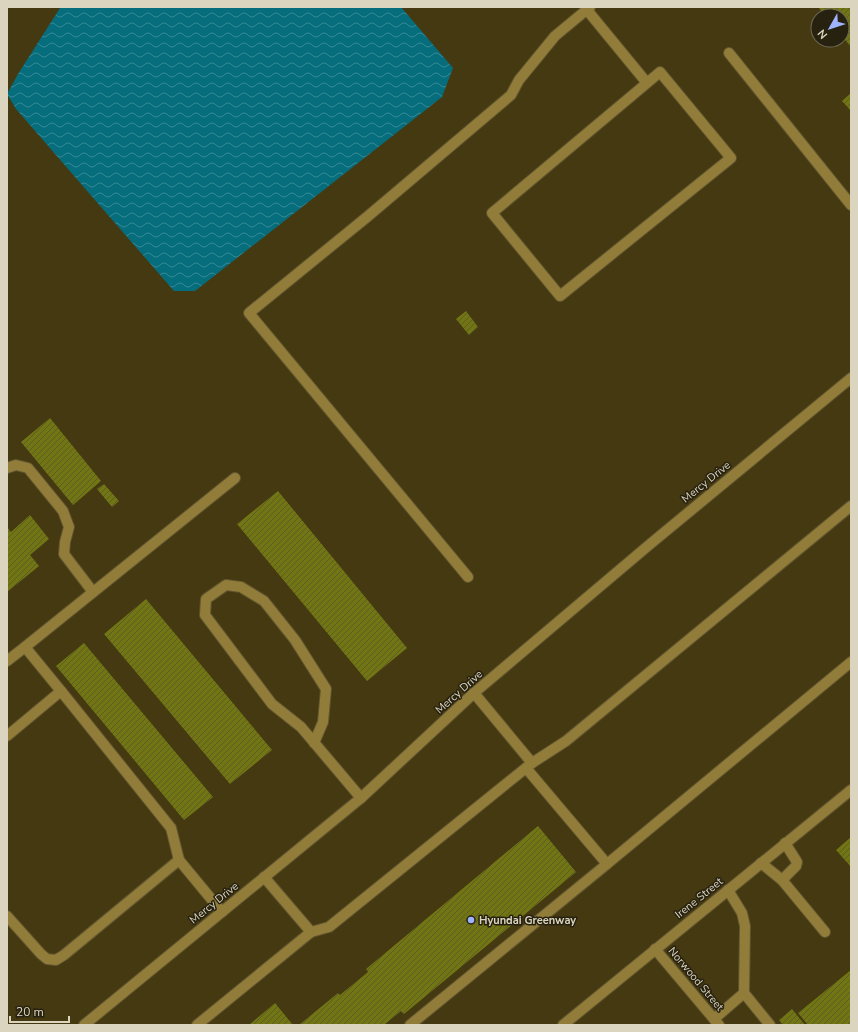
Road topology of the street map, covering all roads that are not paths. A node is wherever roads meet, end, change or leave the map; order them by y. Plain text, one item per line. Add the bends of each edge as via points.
1 (588, 8) edge
2 (729, 53) dead end
3 (647, 83) junction
4 (851, 205) edge
5 (851, 378) edge
6 (7, 468) edge
7 (235, 478) dead end
8 (851, 506) edge
9 (468, 577) dead end
10 (93, 592) junction
11 (25, 647) junction
12 (7, 661) edge
13 (851, 662) edge
14 (61, 691) junction
15 (474, 693) junction
16 (7, 736) edge
17 (314, 743) junction
18 (529, 766) junction
19 (851, 790) edge
20 (361, 798) junction
21 (785, 844) junction
22 (179, 860) junction
23 (761, 863) junction
24 (606, 864) junction
25 (264, 877) junction
26 (782, 880) junction
27 (728, 890) junction
28 (222, 912) junction
29 (7, 916) edge
30 (311, 932) junction
31 (825, 932) dead end
32 (655, 949) junction
33 (744, 993) junction
34 (716, 1022) edge
35 (84, 1025) edge
36 (197, 1025) edge
37 (410, 1025) edge
38 (563, 1025) edge
39 (770, 1025) edge

1 - 3 street
1 - 9 street via 555,36 519,80 511,95 368,217 250,312
2 - 4 street
3 - 3 street via 660,72 731,158 560,296 492,214
5 - 15 street, Mercy Drive
6 - 10 street via 16,465 28,468 63,511 69,527 64,554
7 - 10 street
8 - 18 street via 566,741
10 - 11 street
11 - 12 street
11 - 14 street
13 - 24 street
14 - 16 street
14 - 22 street via 171,828
15 - 18 street
15 - 20 street, Mercy Drive
17 - 17 street via 301,727 272,704 205,615 206,599 226,585 241,586 264,601 295,640 326,688 323,722
17 - 20 street
18 - 24 street
18 - 30 street via 329,927
19 - 21 street, Irene Street
20 - 25 street, Mercy Drive
21 - 23 street, Irene Street
21 - 26 street via 798,862
22 - 28 street
22 - 29 street via 56,960 41,954
23 - 26 street
23 - 27 street, Irene Street
24 - 37 street
25 - 28 street, Mercy Drive
25 - 30 street
26 - 31 street
27 - 32 street, Irene Street
27 - 33 street via 742,913 746,926
28 - 35 street, Mercy Drive
30 - 36 street
32 - 34 street, Norwood Street
32 - 38 street, Irene Street
33 - 34 street
33 - 39 street

